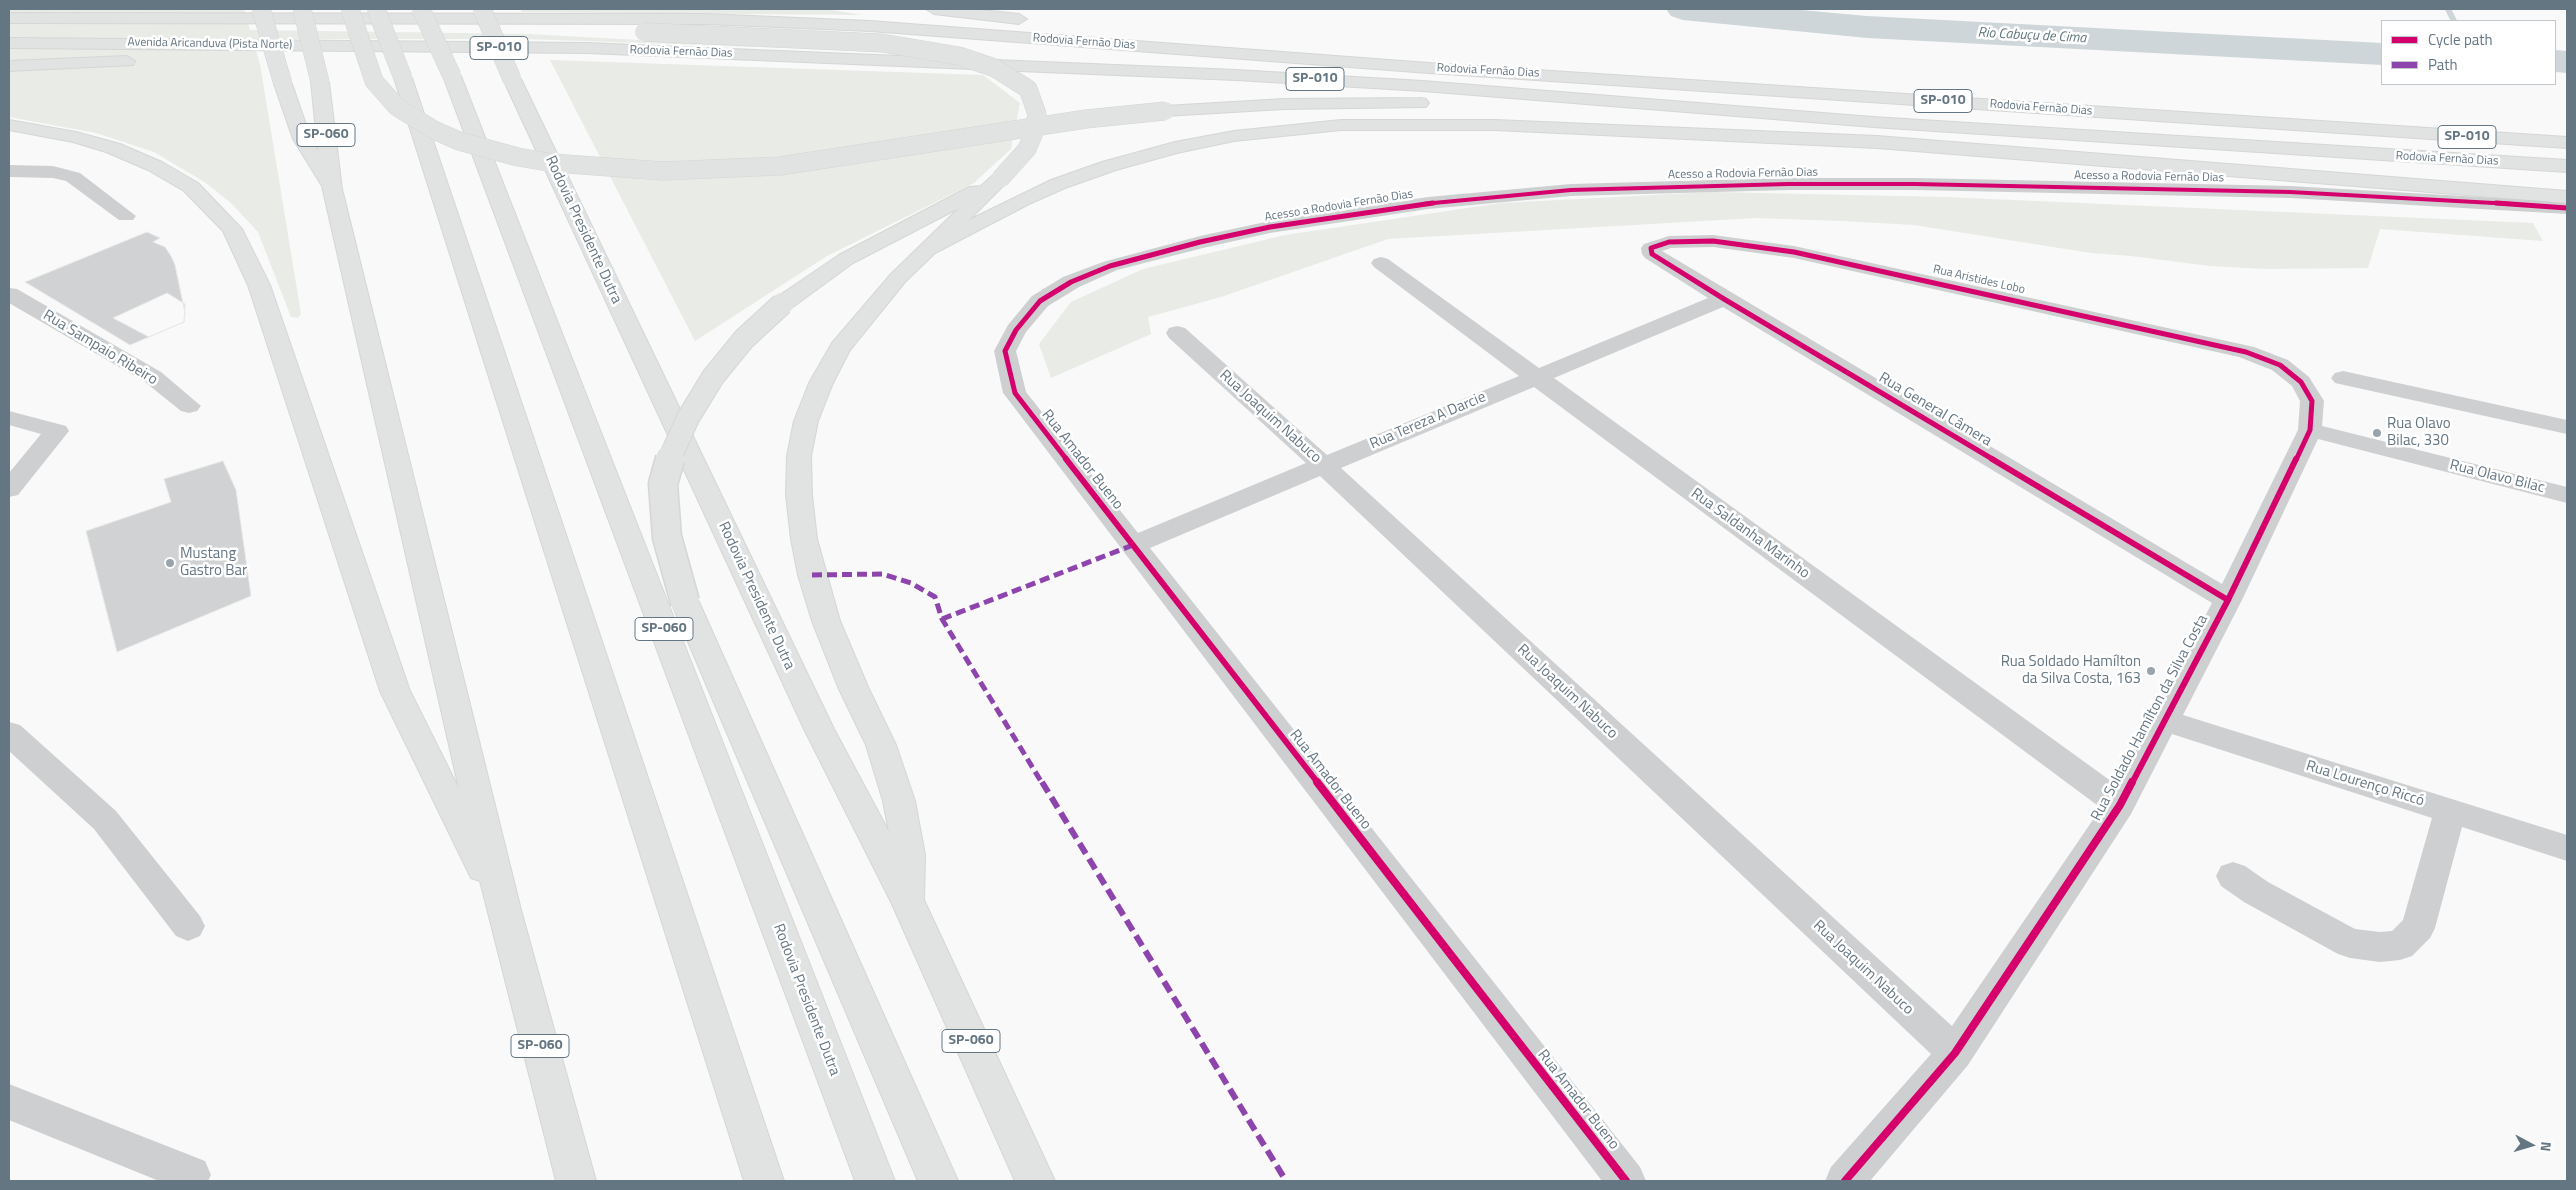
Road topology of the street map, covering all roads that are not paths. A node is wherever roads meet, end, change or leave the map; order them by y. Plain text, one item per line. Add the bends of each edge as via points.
1 (261, 9) edge
2 (302, 9) edge
3 (350, 9) edge
4 (376, 9) edge
5 (422, 9) edge
6 (482, 9) edge
7 (926, 11) edge
8 (277, 17) junction
9 (9, 18) edge
10 (407, 18) joint
11 (1032, 20) dead end
12 (1082, 26) dead end
13 (9, 43) edge
14 (411, 46) joint
15 (587, 48) junction
16 (9, 66) edge
17 (1520, 73) junction
18 (9, 125) edge
19 (2366, 129) junction
20 (2567, 132) edge
21 (1694, 133) junction
22 (2567, 143) edge
23 (2386, 156) junction
24 (2567, 166) edge
25 (9, 171) edge
26 (2567, 178) edge
27 (1000, 179) junction
28 (332, 189) junction
29 (2567, 197) edge
30 (2567, 208) edge
31 (126, 216) dead end
32 (1669, 242) joint
33 (931, 248) junction
34 (1381, 263) dead end
35 (9, 294) edge
36 (1724, 298) junction
37 (1177, 332) dead end
38 (2280, 366) joint
39 (1535, 376) junction
40 (2343, 378) dead end
41 (1015, 394) joint
42 (189, 406) dead end
43 (9, 418) edge
44 (2567, 427) edge
45 (2310, 430) junction
46 (1324, 466) junction
47 (9, 489) edge
48 (2567, 495) edge
49 (1133, 545) junction
50 (2228, 600) junction
51 (2163, 720) junction
52 (9, 733) edge
53 (2120, 806) junction
54 (2450, 811) junction
55 (2567, 848) edge
56 (2233, 876) dead end
57 (908, 901) junction
58 (504, 910) junction
59 (188, 926) dead end
60 (1955, 1053) junction
61 (9, 1102) edge
62 (190, 1175) dead end
63 (576, 1181) edge
64 (764, 1181) edge
65 (875, 1181) edge
66 (938, 1181) edge
67 (1034, 1181) edge
68 (1626, 1181) edge
69 (1845, 1181) edge

1 - 28 highway, bridge via 302,139
2 - 28 highway, SP-060, bridge via 320,82
3 - 21 highway, bridge via 374,81 396,107 413,119 487,149 580,166 663,171 780,166 1086,118 1284,104 1441,104 1637,120
4 - 64 highway, bridge via 403,78
5 - 65 highway, Rodovia Presidente Dutra / SP-060, bridge via 452,76
6 - 57 highway, Rodovia Presidente Dutra / SP-060, bridge via 818,729
7 - 11 highway
8 - 9 highway, Avenida Aricanduva (Pista Norte)
8 - 10 highway, Avenida Aricanduva (Pista Norte)
8 - 27 highway, bridge via 882,43 959,56 995,68 1028,89 1037,114 1034,135 1027,148
10 - 17 highway, Rodovia Fernão Dias / SP-010 via 705,19 870,26
12 - 17 highway via 1426,60
13 - 14 highway, Avenida Aricanduva (Pista Norte)
14 - 15 highway, Rodovia Fernão Dias / SP-010
15 - 16 highway via 541,54 202,58
15 - 23 highway, Rodovia Fernão Dias / SP-010 via 1383,83 1872,122
17 - 19 highway, Rodovia Fernão Dias / SP-010
18 - 58 highway via 76,137 113,148 154,166 191,187 232,229 259,285 395,691
19 - 20 highway via 2454,127
19 - 22 highway, Rodovia Fernão Dias / SP-010
21 - 29 highway via 1897,143
21 - 33 highway via 1396,123 1262,131 1175,148 1058,184
23 - 24 highway, Rodovia Fernão Dias / SP-010
23 - 26 highway via 2423,165
25 - 31 street via 52,172 72,177
27 - 33 highway
27 - 66 highway, bridge via 853,255 782,304 744,339 713,377 688,418 669,461 663,484 667,537 685,602
28 - 58 highway, SP-060
30 - 41 street, Acesso a Rodovia Fernão Dias via 2476,200 2290,192 1915,184 1656,186 1428,203 1270,227 1200,242 1110,266 1071,282 1040,301 1016,330 1005,351
32 - 36 street, Rua General Câmera via 1656,245 1650,251
32 - 38 street, Rua Aristides Lobo via 1731,243 1794,252 2246,352
33 - 57 highway via 892,285 840,348 821,382 806,421 798,456 804,539 812,575 826,621 881,746 899,801 909,855
34 - 39 street, Rua Saldanha Marinho
35 - 42 street, Rua Sampaio Ribeiro via 153,377
36 - 39 street, Rua Tereza A Darcie
36 - 50 street, Rua General Câmera
37 - 46 street, Rua Joaquim Nabuco
38 - 45 street, Rua Soldado Hamílton da Silva Costa via 2300,382 2312,401
39 - 46 street, Rua Tereza A Darcie
39 - 53 street, Rua Saldanha Marinho
40 - 44 street
41 - 49 street, Rua Amador Bueno
43 - 47 street via 58,431
45 - 48 street, Rua Olavo Bilac
45 - 50 street, Rua Soldado Hamílton da Silva Costa
46 - 49 street, Rua Tereza A Darcie
46 - 60 street, Rua Joaquim Nabuco
49 - 68 street, Rua Amador Bueno
50 - 51 street, Rua Soldado Hamílton da Silva Costa
51 - 53 street, Rua Soldado Hamílton da Silva Costa
51 - 54 street, Rua Lourenço Riccó
52 - 59 street via 105,820
53 - 60 street, Rua Soldado Hamílton da Silva Costa
54 - 55 street, Rua Lourenço Riccó
54 - 56 street via 2418,928 2400,945 2380,948 2350,943
57 - 67 highway, Rodovia Presidente Dutra / SP-060
58 - 63 highway, SP-060
60 - 69 street, Rua Soldado Hamílton da Silva Costa
61 - 62 street

